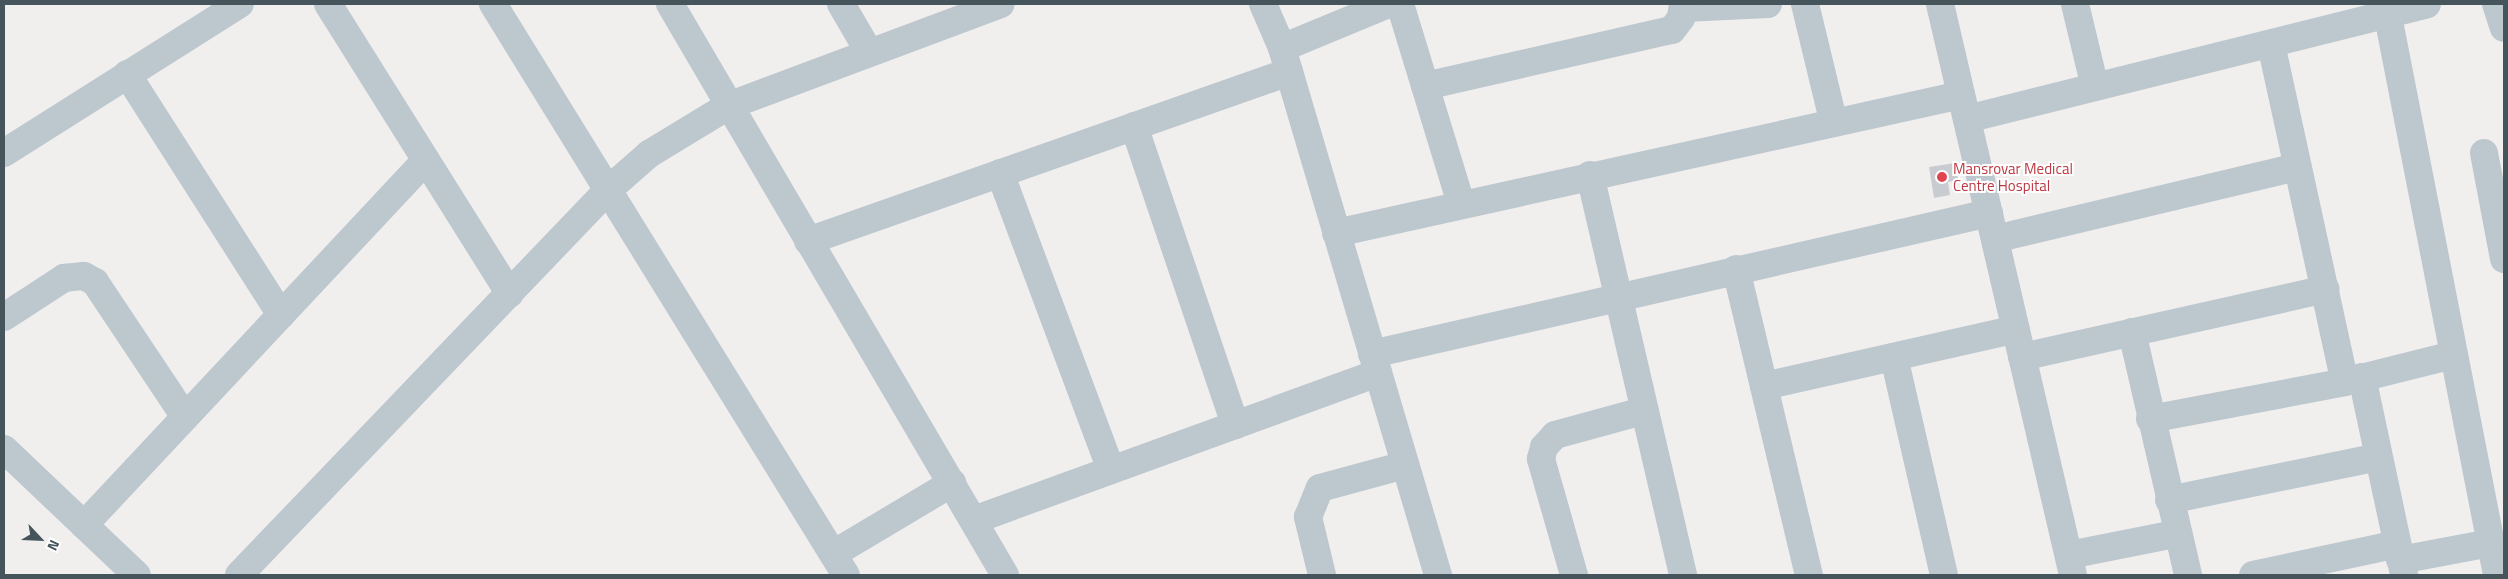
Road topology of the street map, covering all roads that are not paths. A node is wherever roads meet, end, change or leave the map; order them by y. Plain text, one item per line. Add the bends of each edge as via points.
1 (240, 4) edge
2 (328, 4) edge
3 (493, 4) edge
4 (670, 4) edge
5 (841, 4) edge
6 (1001, 4) edge
7 (1264, 4) edge
8 (1388, 4) edge
9 (1400, 4) edge
10 (1768, 4) edge
11 (1805, 4) edge
12 (1940, 4) edge
13 (2075, 4) edge
14 (2427, 4) edge
15 (2496, 4) edge
16 (1684, 6) edge
17 (2387, 11) junction
18 (2358, 13) edge
19 (2504, 28) edge
20 (2271, 44) junction
21 (869, 52) junction
22 (1285, 60) junction
23 (126, 74) junction
24 (1425, 86) junction
25 (2095, 87) junction
26 (728, 106) junction
27 (1964, 107) junction
28 (1833, 120) junction
29 (1134, 126) junction
30 (4, 153) edge
31 (2484, 153) dead end
32 (426, 160) junction
33 (2298, 167) junction
34 (1000, 173) junction
35 (1590, 175) junction
36 (608, 190) junction
37 (1461, 204) junction
38 (1992, 226) junction
39 (1336, 233) junction
40 (808, 240) junction
41 (2504, 259) edge
42 (1736, 269) junction
43 (2325, 289) junction
44 (510, 294) junction
45 (1615, 297) junction
46 (281, 315) junction
47 (4, 317) edge
48 (2016, 330) junction
49 (2132, 332) junction
50 (2453, 355) junction
51 (1894, 357) junction
52 (2022, 357) junction
53 (1375, 364) junction
54 (2354, 380) junction
55 (1764, 386) junction
56 (1643, 411) junction
57 (184, 417) junction
58 (2150, 419) junction
59 (1235, 425) junction
60 (4, 449) edge
61 (2379, 457) junction
62 (1405, 465) junction
63 (1111, 470) junction
64 (952, 483) junction
65 (2169, 500) junction
66 (974, 520) junction
67 (84, 524) junction
68 (2175, 534) junction
69 (2490, 543) junction
70 (2400, 560) edge
71 (839, 565) edge
72 (2071, 565) edge
73 (137, 575) edge
74 (239, 575) edge
75 (1005, 575) edge
76 (1322, 575) edge
77 (1438, 575) edge
78 (1574, 575) edge
79 (1683, 575) edge
80 (1809, 575) edge
81 (1944, 575) edge
82 (2188, 575) edge
83 (2253, 575) edge
84 (2497, 575) edge

1 - 23 street
2 - 32 street
3 - 36 street
4 - 26 street
5 - 21 street
6 - 21 street
7 - 22 street
8 - 22 street
9 - 24 street
10 - 16 street
11 - 28 street
12 - 27 street
13 - 25 street
14 - 17 street
15 - 19 street
16 - 24 street via 1672,30
17 - 18 street
17 - 50 street
18 - 20 street
20 - 25 street
20 - 33 street
21 - 26 street
22 - 29 street
22 - 39 street
23 - 30 street
23 - 46 street
24 - 37 street
25 - 27 street
26 - 36 street via 649,154
26 - 40 street
27 - 28 street
27 - 38 street
28 - 35 street
29 - 34 street
29 - 59 street
31 - 41 street
32 - 44 street
32 - 46 street
33 - 38 street
33 - 43 street
34 - 40 street
34 - 63 street
35 - 37 street
35 - 45 street
36 - 44 street
36 - 71 street
37 - 39 street
38 - 42 street
38 - 48 street
39 - 53 street
40 - 64 street
42 - 45 street
42 - 55 street
43 - 49 street
43 - 54 street
44 - 74 street
45 - 53 street
45 - 56 street
46 - 57 street
47 - 57 street via 64,278 84,276 94,282
48 - 51 street
48 - 52 street
49 - 52 street
49 - 58 street
50 - 54 street
50 - 69 street
51 - 55 street
51 - 81 street
52 - 72 street
53 - 59 street
53 - 62 street
54 - 58 street
54 - 61 street
55 - 80 street
56 - 78 street via 1554,435 1544,447 1541,459
56 - 79 street
57 - 67 street
58 - 65 street
59 - 63 street
60 - 67 street
61 - 65 street
61 - 70 street
62 - 76 street via 1320,488 1308,517
62 - 77 street
63 - 66 street
64 - 66 street
64 - 71 street
65 - 68 street
66 - 75 street
67 - 73 street
68 - 72 street
68 - 82 street
69 - 70 street
69 - 84 street
70 - 83 street

